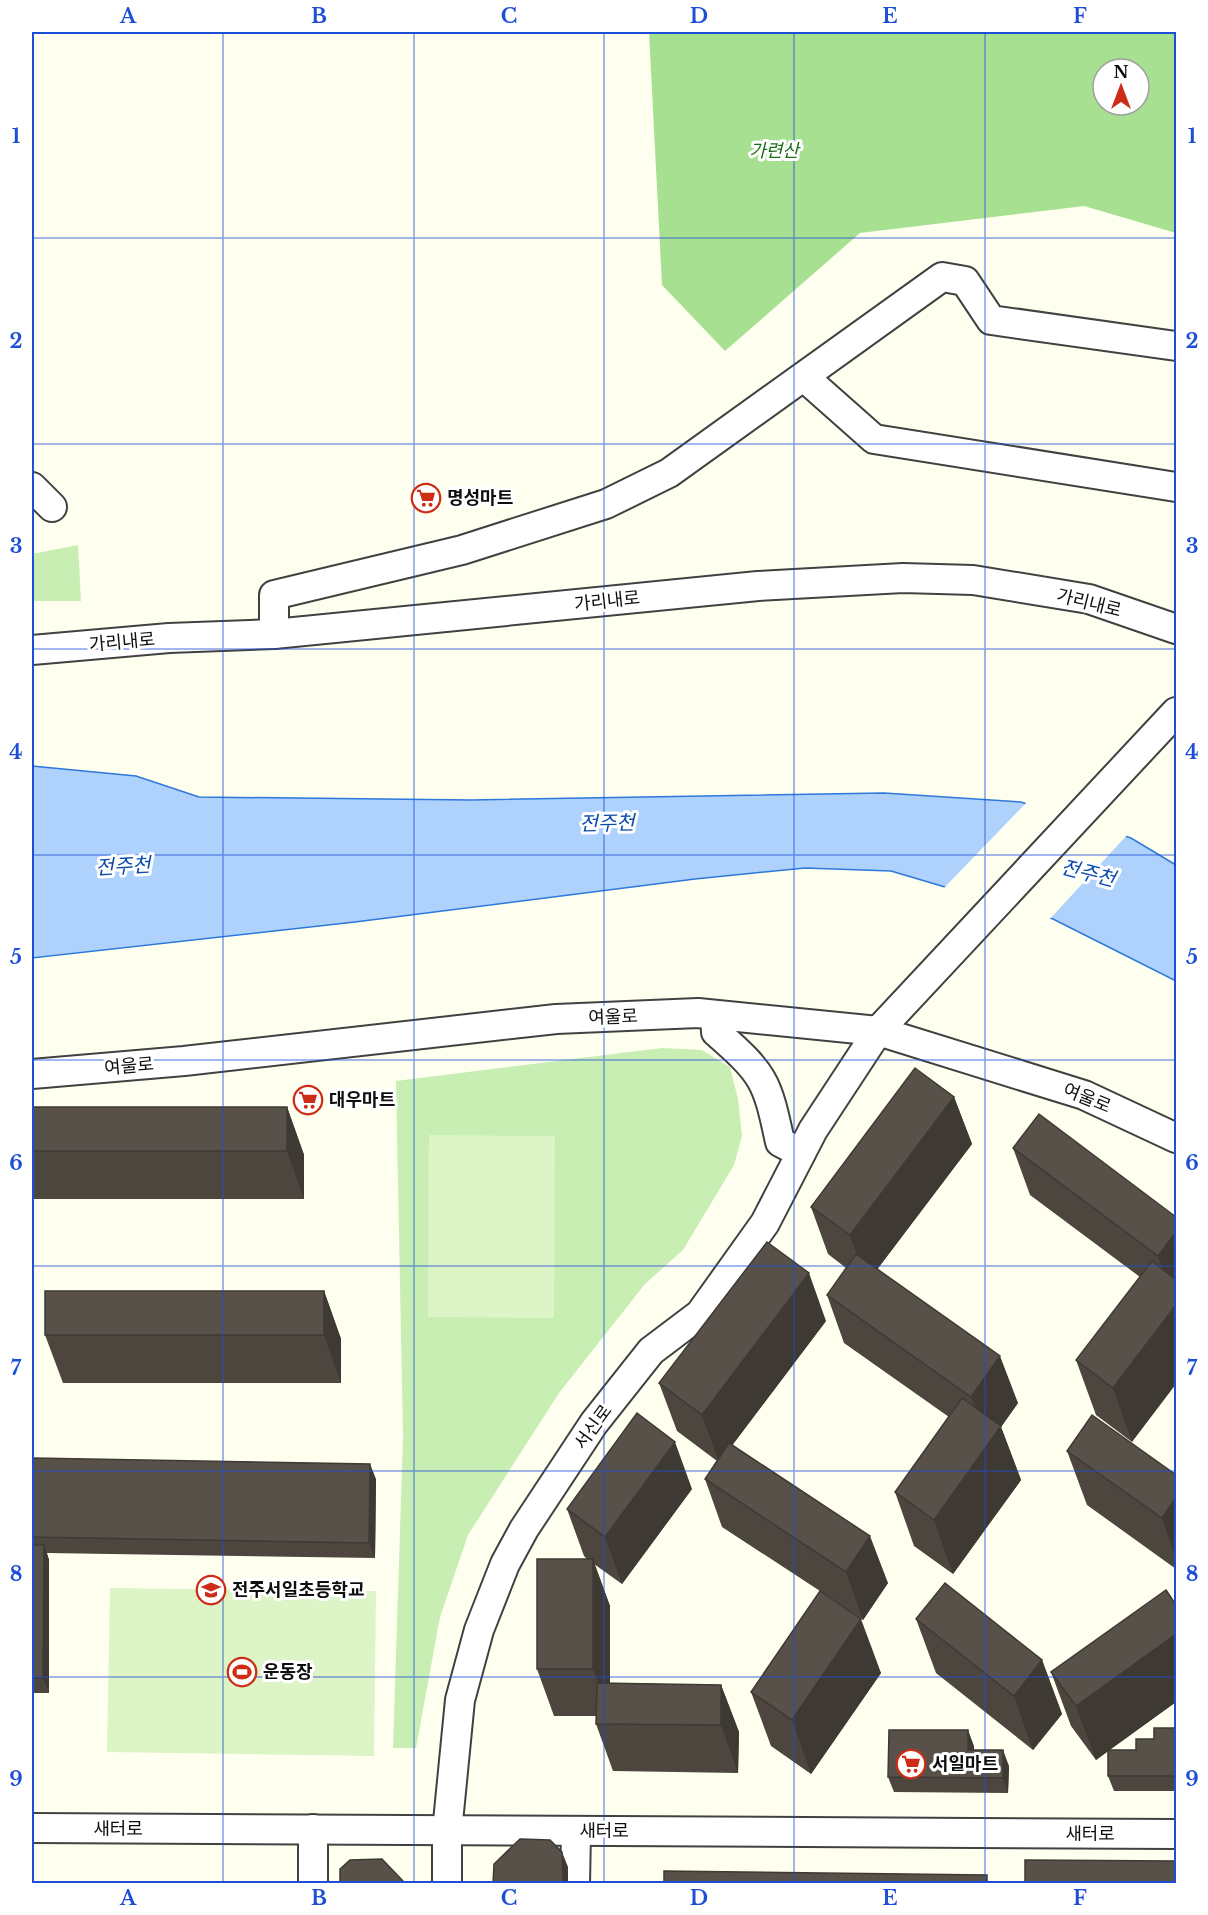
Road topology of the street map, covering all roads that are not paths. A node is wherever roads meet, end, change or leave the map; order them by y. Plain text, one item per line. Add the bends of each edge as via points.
1 (1176, 346) edge
2 (804, 377) junction
3 (32, 487) edge
4 (1176, 487) edge
5 (52, 507) dead end
6 (1176, 629) edge
7 (274, 634) junction
8 (32, 650) edge
9 (1176, 712) edge
10 (716, 1015) junction
11 (878, 1031) junction
12 (32, 1074) edge
13 (1176, 1137) edge
14 (801, 1154) junction
15 (32, 1828) edge
16 (313, 1829) junction
17 (576, 1831) junction
18 (447, 1832) junction
19 (1176, 1834) edge
20 (313, 1884) edge
21 (447, 1884) edge
22 (575, 1884) edge

1 - 2 street via 992,320 965,281 942,277
2 - 4 street via 874,439
2 - 7 street via 669,472 606,504 462,550 274,595
3 - 5 street
6 - 7 street, 가리내로 via 1089,599 973,580 903,578 758,586
7 - 8 street, 가리내로
9 - 11 street, 서신로
10 - 11 street, 여울로
10 - 12 street, 여울로 via 556,1019
10 - 14 street via 716,1032 758,1070 770,1094 780,1142
11 - 13 street, 여울로 via 1084,1095
11 - 14 street, 서신로
14 - 18 street, 서신로 via 765,1223 700,1314 651,1351 594,1423 505,1564 479,1630 460,1700
15 - 16 street, 새터로
16 - 18 street, 새터로
16 - 20 street
17 - 18 street, 새터로
17 - 19 street, 새터로
17 - 22 street
18 - 21 street, 서신로

